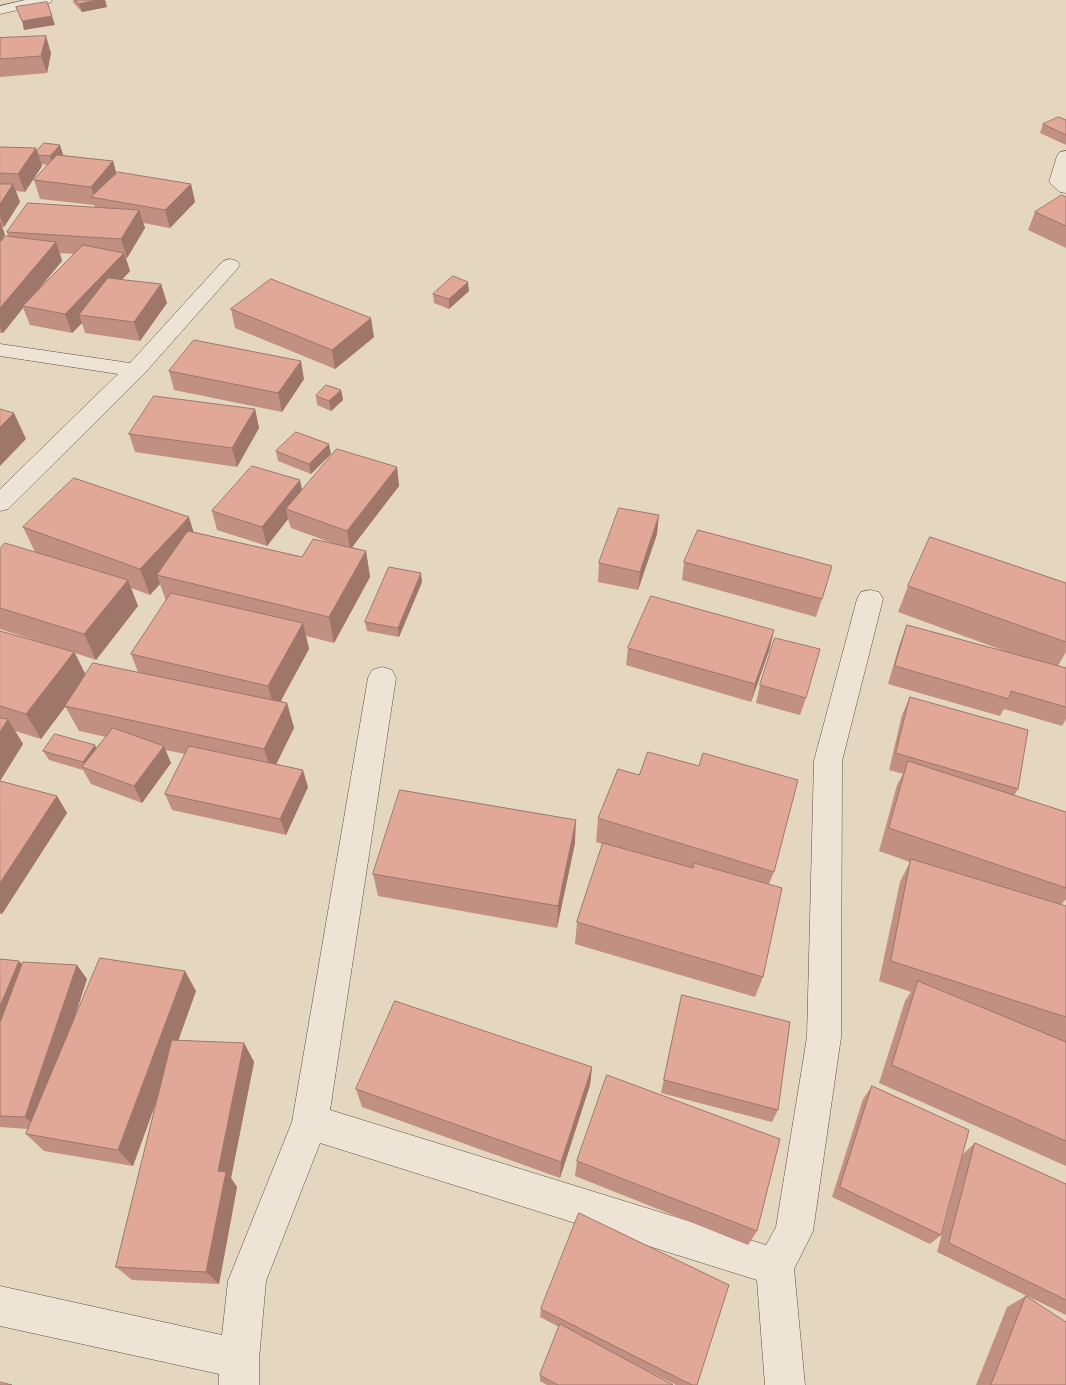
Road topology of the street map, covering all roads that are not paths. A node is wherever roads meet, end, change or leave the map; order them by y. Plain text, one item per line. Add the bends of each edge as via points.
1 (45, 0) edge
2 (0, 10) edge
3 (1066, 156) edge
4 (1066, 188) edge
5 (230, 265) dead end
6 (0, 350) edge
7 (135, 370) junction
8 (0, 503) edge
9 (870, 599) dead end
10 (382, 678) dead end
11 (310, 1122) junction
12 (774, 1267) junction
13 (0, 1306) edge
14 (239, 1372) edge
15 (785, 1385) edge

1 - 2 street
3 - 4 street via 1058,182
5 - 7 street
6 - 7 street
7 - 8 street
9 - 12 street via 828,761 824,1037 794,1231
10 - 11 street
11 - 12 street
11 - 14 street via 247,1281
12 - 15 street
13 - 14 street

